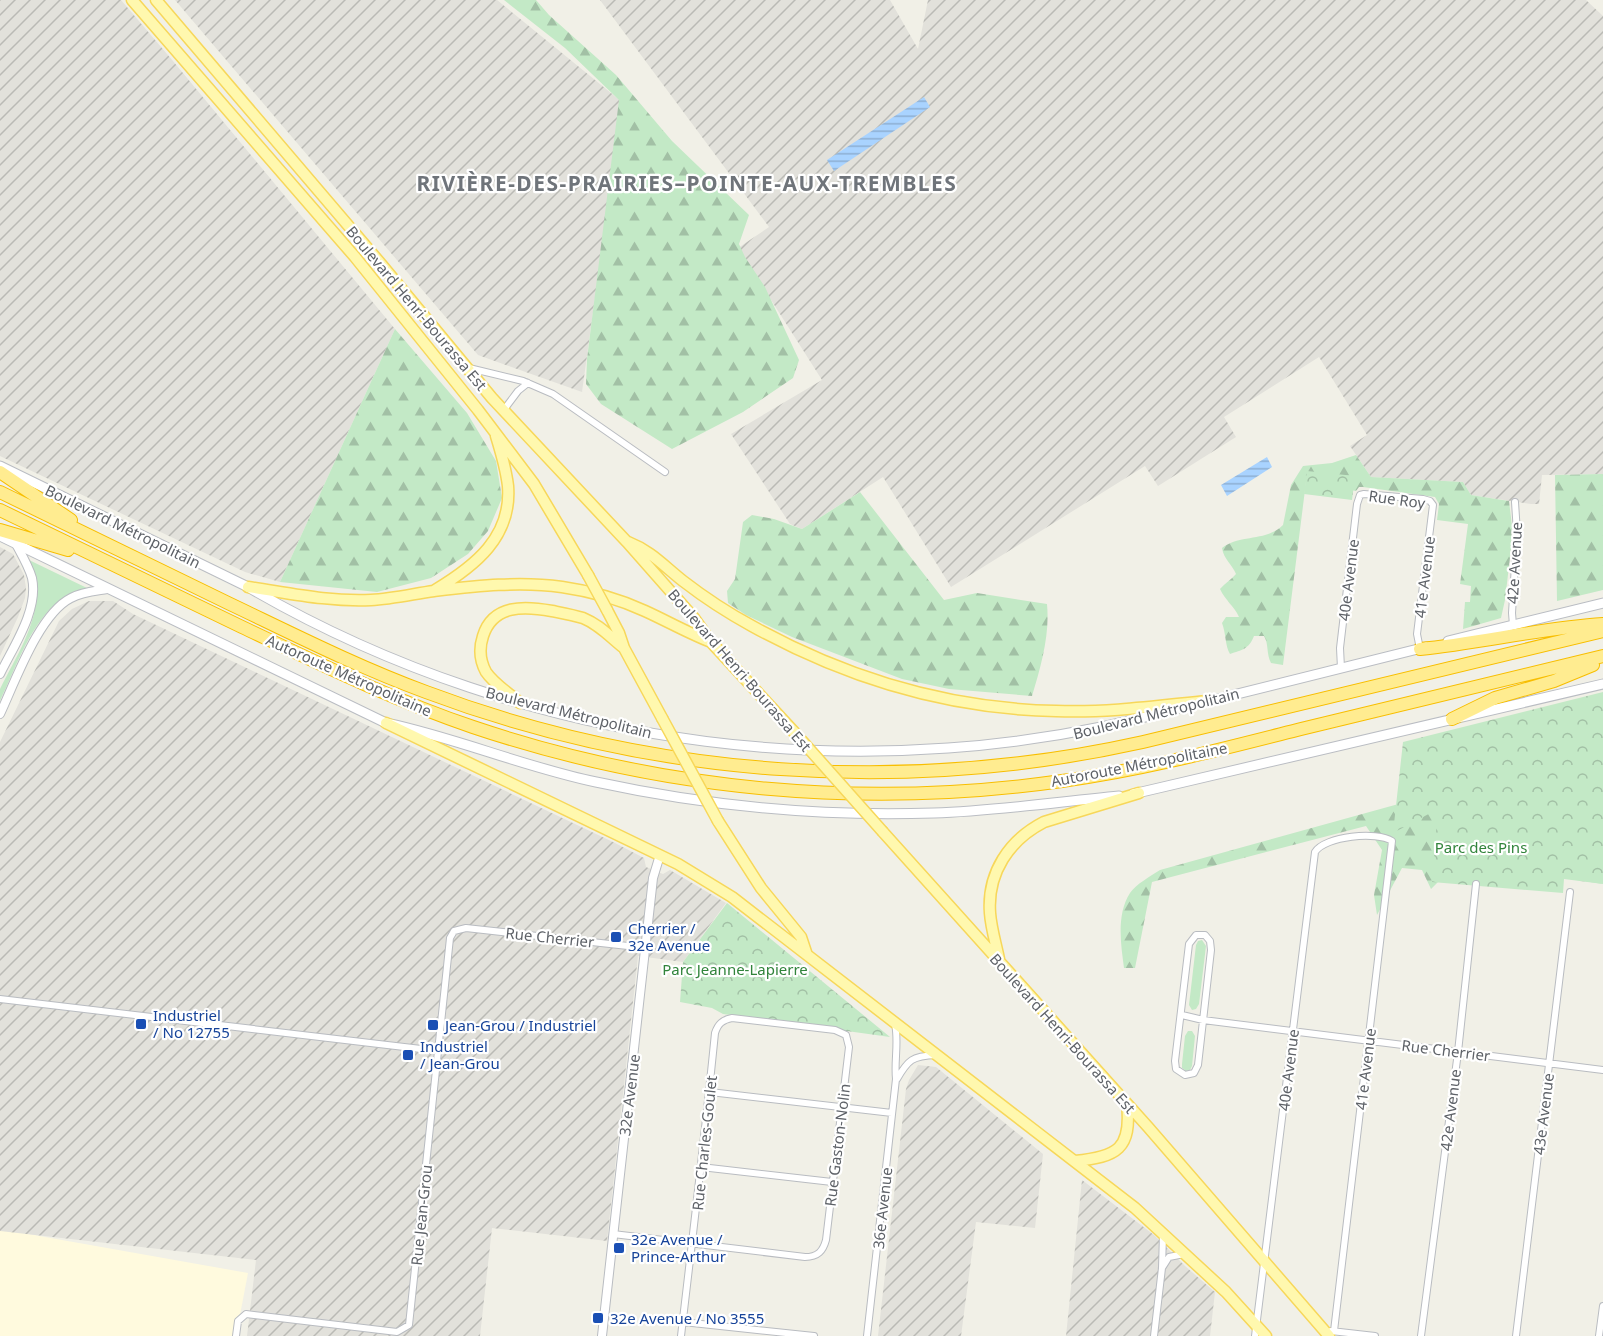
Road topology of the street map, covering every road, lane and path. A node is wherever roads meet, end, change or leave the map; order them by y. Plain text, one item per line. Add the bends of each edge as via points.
1 (132, 0) edge
2 (156, 0) edge
3 (466, 368) junction
4 (528, 383) junction
5 (478, 410) junction
6 (503, 411) junction
7 (495, 433) junction
8 (0, 466) edge
9 (665, 471) dead end
10 (0, 472) edge
11 (0, 492) edge
12 (1361, 494) joint
13 (1515, 502) dead end
14 (1432, 504) joint
15 (0, 510) edge
16 (0, 530) edge
17 (0, 536) edge
18 (627, 542) junction
19 (16, 544) junction
20 (115, 548) junction
21 (111, 564) junction
22 (248, 587) junction
23 (107, 589) junction
24 (432, 592) junction
25 (1603, 603) edge
26 (1603, 624) edge
27 (1513, 625) junction
28 (1603, 631) edge
29 (711, 642) junction
30 (624, 648) junction
31 (1420, 649) junction
32 (1603, 658) edge
33 (1341, 668) junction
34 (0, 674) edge
35 (1603, 684) edge
36 (1207, 701) junction
37 (520, 703) junction
38 (0, 714) edge
39 (1452, 719) junction
40 (386, 723) junction
41 (1139, 794) junction
42 (1358, 836) joint
43 (660, 855) junction
44 (1476, 884) dead end
45 (1570, 892) dead end
46 (454, 931) joint
47 (646, 948) junction
48 (807, 955) junction
49 (1000, 962) junction
50 (0, 999) edge
51 (1182, 1016) junction
52 (1203, 1020) junction
53 (895, 1023) junction
54 (1293, 1030) junction
55 (846, 1035) joint
56 (1369, 1040) junction
57 (438, 1051) junction
58 (1458, 1052) junction
59 (936, 1055) junction
60 (1549, 1063) junction
61 (1603, 1070) edge
62 (896, 1080) junction
63 (710, 1092) junction
64 (1127, 1104) junction
65 (841, 1108) junction
66 (892, 1113) junction
67 (1075, 1161) junction
68 (701, 1167) junction
69 (832, 1182) junction
70 (1163, 1233) junction
71 (613, 1234) junction
72 (692, 1242) junction
73 (1185, 1254) junction
74 (1264, 1262) junction
75 (1162, 1268) junction
76 (1603, 1306) edge
77 (683, 1322) junction
78 (1255, 1330) edge
79 (1329, 1332) edge
80 (236, 1336) edge
81 (602, 1336) edge
82 (681, 1336) edge
83 (814, 1336) edge
84 (867, 1336) edge
85 (1154, 1336) edge
86 (1266, 1336) edge
87 (1375, 1336) edge
88 (1421, 1336) edge
89 (1515, 1336) edge
90 (1599, 1336) edge

1 - 5 main road, Boulevard Henri-Bourassa Est via 355,257
2 - 3 main road, Boulevard Henri-Bourassa Est
3 - 4 street
3 - 6 main road, Boulevard Henri-Bourassa Est
4 - 6 street
4 - 9 street via 558,397
5 - 6 main road
5 - 7 main road, Boulevard Henri-Bourassa Est
6 - 18 main road, Boulevard Henri-Bourassa Est
7 - 24 main road via 508,487 500,528 476,562
7 - 30 main road, Boulevard Henri-Bourassa Est, bridge via 534,484 588,575
8 - 22 main road, Boulevard Métropolitain
10 - 20 highway
11 - 20 highway, Autoroute Métropolitaine
12 - 14 street, Rue Roy via 1423,499
12 - 33 street, 40e Avenue via 1340,648
13 - 27 street, 42e Avenue
14 - 31 street, 41e Avenue via 1417,634
15 - 21 highway, Autoroute Métropolitaine
16 - 21 highway
17 - 19 main road
18 - 29 main road, Boulevard Henri-Bourassa Est
18 - 36 main road via 644,549 716,605 774,638 848,672 903,689 982,705 1056,711
19 - 23 main road
19 - 34 street via 31,575 33,595 26,620
20 - 28 highway, Autoroute Métropolitaine via 353,662 470,708 618,747 708,762 797,770 940,770 1066,757
21 - 32 highway, Autoroute Métropolitaine via 356,681 475,728 622,767 781,790 947,792 1102,775
22 - 24 main road via 354,601
22 - 37 main road, Boulevard Métropolitain via 374,650
23 - 38 street via 70,598 51,615
23 - 40 main road
24 - 29 main road via 515,584 575,589 635,607
25 - 27 main road, Boulevard Métropolitain
26 - 31 highway
27 - 31 main road, Boulevard Métropolitain
29 - 49 main road, Boulevard Henri-Bourassa Est, bridge
30 - 37 main road via 599,627 576,616 528,607 504,611 483,633 481,660 494,681
30 - 48 main road, Boulevard Henri-Bourassa Est, bridge via 718,821 758,883 801,937
31 - 33 main road, Boulevard Métropolitain
32 - 39 highway via 1554,681 1495,698
33 - 36 main road, Boulevard Métropolitain
35 - 39 main road
36 - 37 main road, Boulevard Métropolitain via 1131,722 1041,739 935,750 852,752 695,740
39 - 41 main road
40 - 41 main road via 593,782 692,800 774,809 934,813
40 - 43 main road
41 - 49 main road via 1044,822 1008,852 994,877 989,905
42 - 54 street, 40e Avenue via 1327,843 1315,852
42 - 56 street, 41e Avenue via 1392,841
43 - 47 street, 32e Avenue via 653,874
43 - 48 main road via 725,892
44 - 58 street, 42e Avenue
45 - 60 street, 43e Avenue
46 - 47 street, Rue Cherrier via 466,928
46 - 57 street, Rue Jean-Grou via 450,938
47 - 71 street, 32e Avenue
48 - 53 main road, Boulevard Henri-Bourassa Est
49 - 64 main road, Boulevard Henri-Bourassa Est
50 - 57 street
51 - 52 street, Rue Cherrier
51 - 52 street via 1175,1061 1176,1069 1185,1075 1194,1073 1198,1065
51 - 52 street via 1189,944 1196,935 1204,935 1211,950
52 - 54 street, Rue Cherrier
53 - 59 main road, Boulevard Henri-Bourassa Est
53 - 62 street, 36e Avenue
54 - 56 street, Rue Cherrier
54 - 74 street, 40e Avenue
55 - 63 street, Rue Charles-Goulet via 835,1030 732,1018 720,1023 715,1033
55 - 65 street, Rue Gaston-Nolin via 849,1047
56 - 58 street, Rue Cherrier
56 - 79 street, 41e Avenue
57 - 80 street, Rue Jean-Grou via 409,1325 397,1332 246,1314 237,1321
58 - 60 street, Rue Cherrier
58 - 88 street, 42e Avenue
59 - 62 street via 911,1059
59 - 67 main road, Boulevard Henri-Bourassa Est
60 - 61 street, Rue Cherrier
60 - 89 street, 43e Avenue
62 - 66 street, 36e Avenue
63 - 65 street
63 - 68 street, Rue Charles-Goulet
64 - 67 main road via 1128,1129 1121,1146 1106,1157
64 - 74 main road, Boulevard Henri-Bourassa Est
65 - 66 street
65 - 69 street, Rue Gaston-Nolin
66 - 84 street, 36e Avenue
67 - 70 main road, Boulevard Henri-Bourassa Est
68 - 69 street
68 - 72 street, Rue Charles-Goulet
69 - 72 street, Rue Gaston-Nolin via 826,1240 820,1253 813,1257
70 - 73 main road, Boulevard Henri-Bourassa Est
70 - 75 street
71 - 72 street
71 - 81 street, 32e Avenue
72 - 77 street, Rue Charles-Goulet
73 - 75 street via 1169,1257
73 - 78 main road, Boulevard Henri-Bourassa Est
74 - 78 street, 40e Avenue
74 - 79 main road, Boulevard Henri-Bourassa Est
75 - 85 street
76 - 90 street
77 - 82 street, Rue Charles-Goulet
77 - 83 street
78 - 86 main road, Boulevard Henri-Bourassa Est
79 - 87 street

